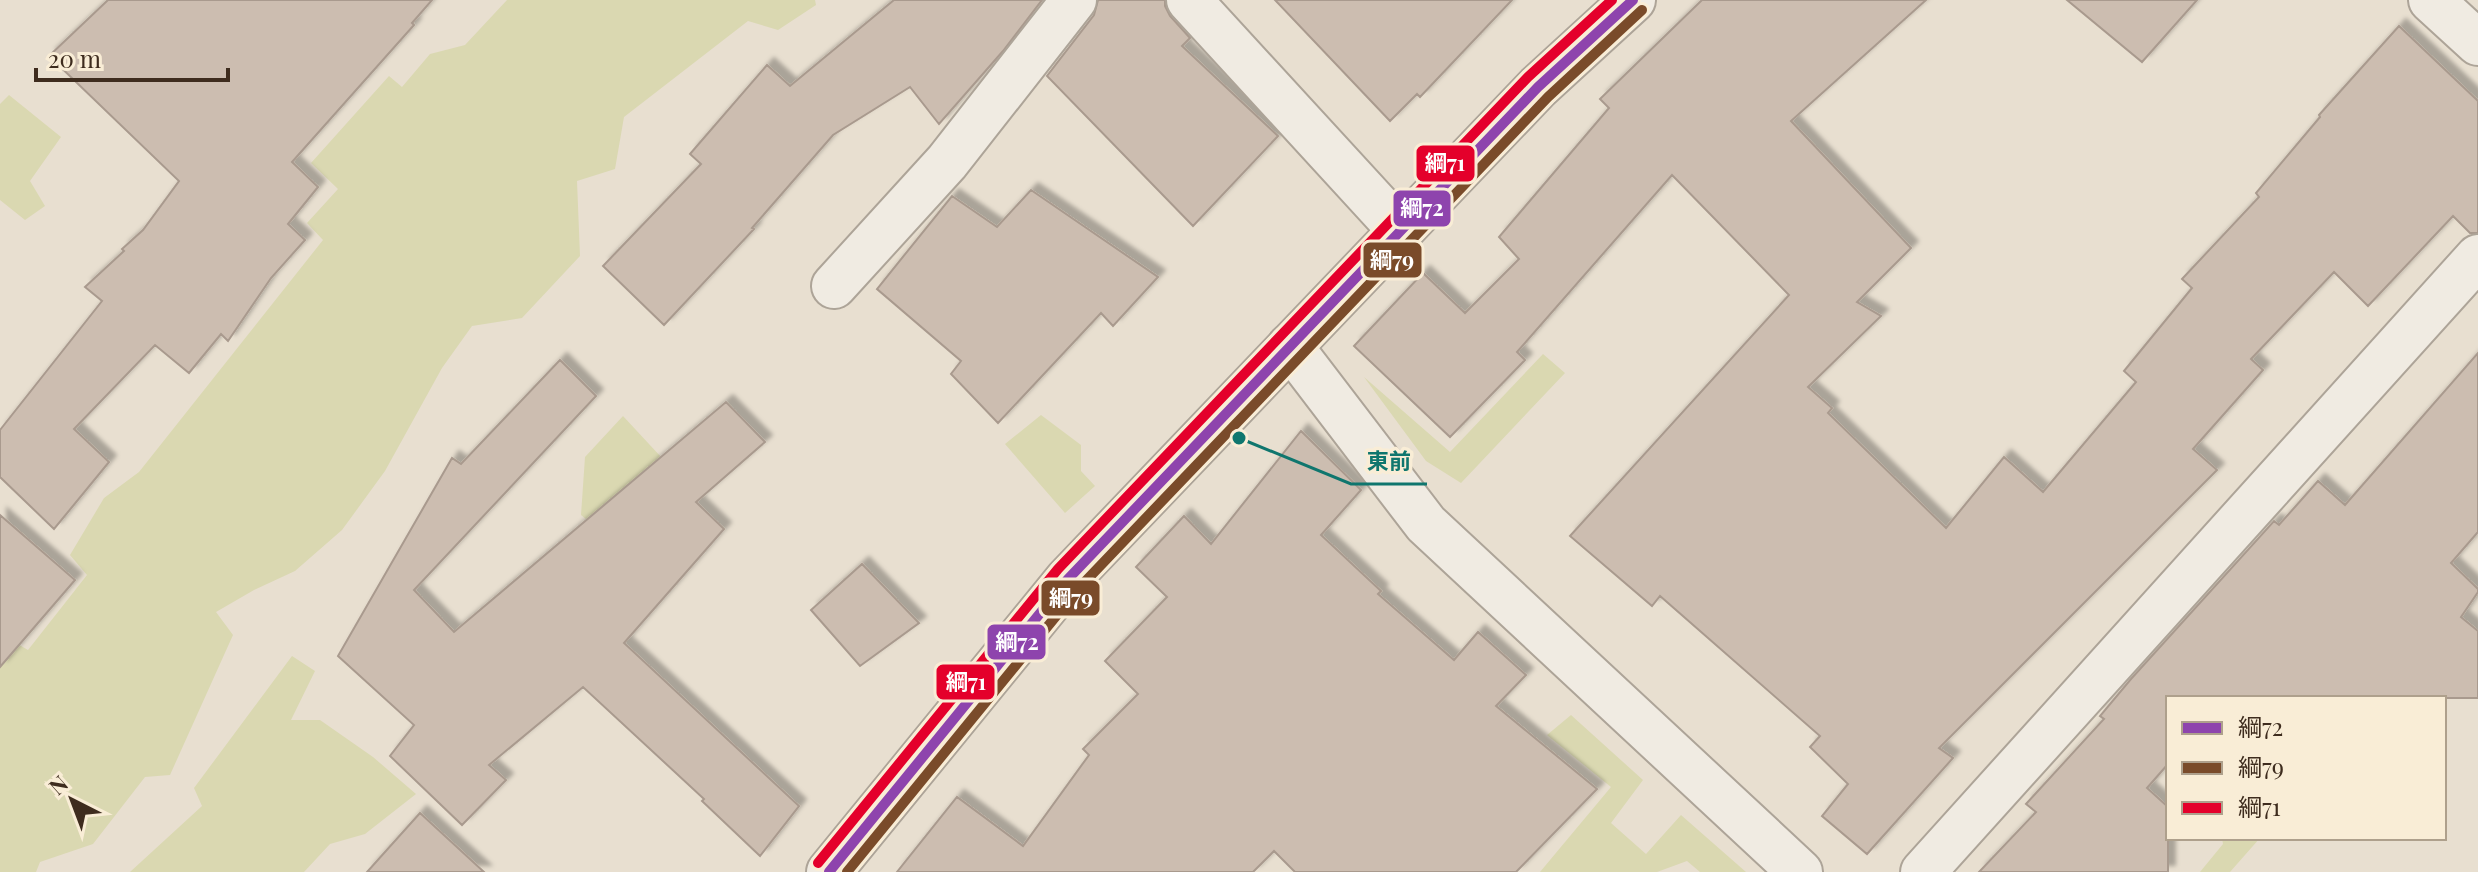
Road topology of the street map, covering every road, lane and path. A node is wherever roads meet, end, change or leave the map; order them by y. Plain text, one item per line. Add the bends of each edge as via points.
1 (1074, 0) edge
2 (1189, 0) edge
3 (1633, 0) edge
4 (2431, 0) edge
5 (2478, 43) edge
6 (1401, 231) junction
7 (2478, 257) edge
8 (834, 286) dead end
9 (1290, 346) junction
10 (829, 872) edge
11 (1800, 872) edge
12 (1923, 872) edge

1 - 8 street via 947,162
2 - 6 street
3 - 6 street via 1538,87
4 - 5 street
6 - 9 street
7 - 12 street
9 - 10 street via 1068,579
9 - 11 street via 1426,524

